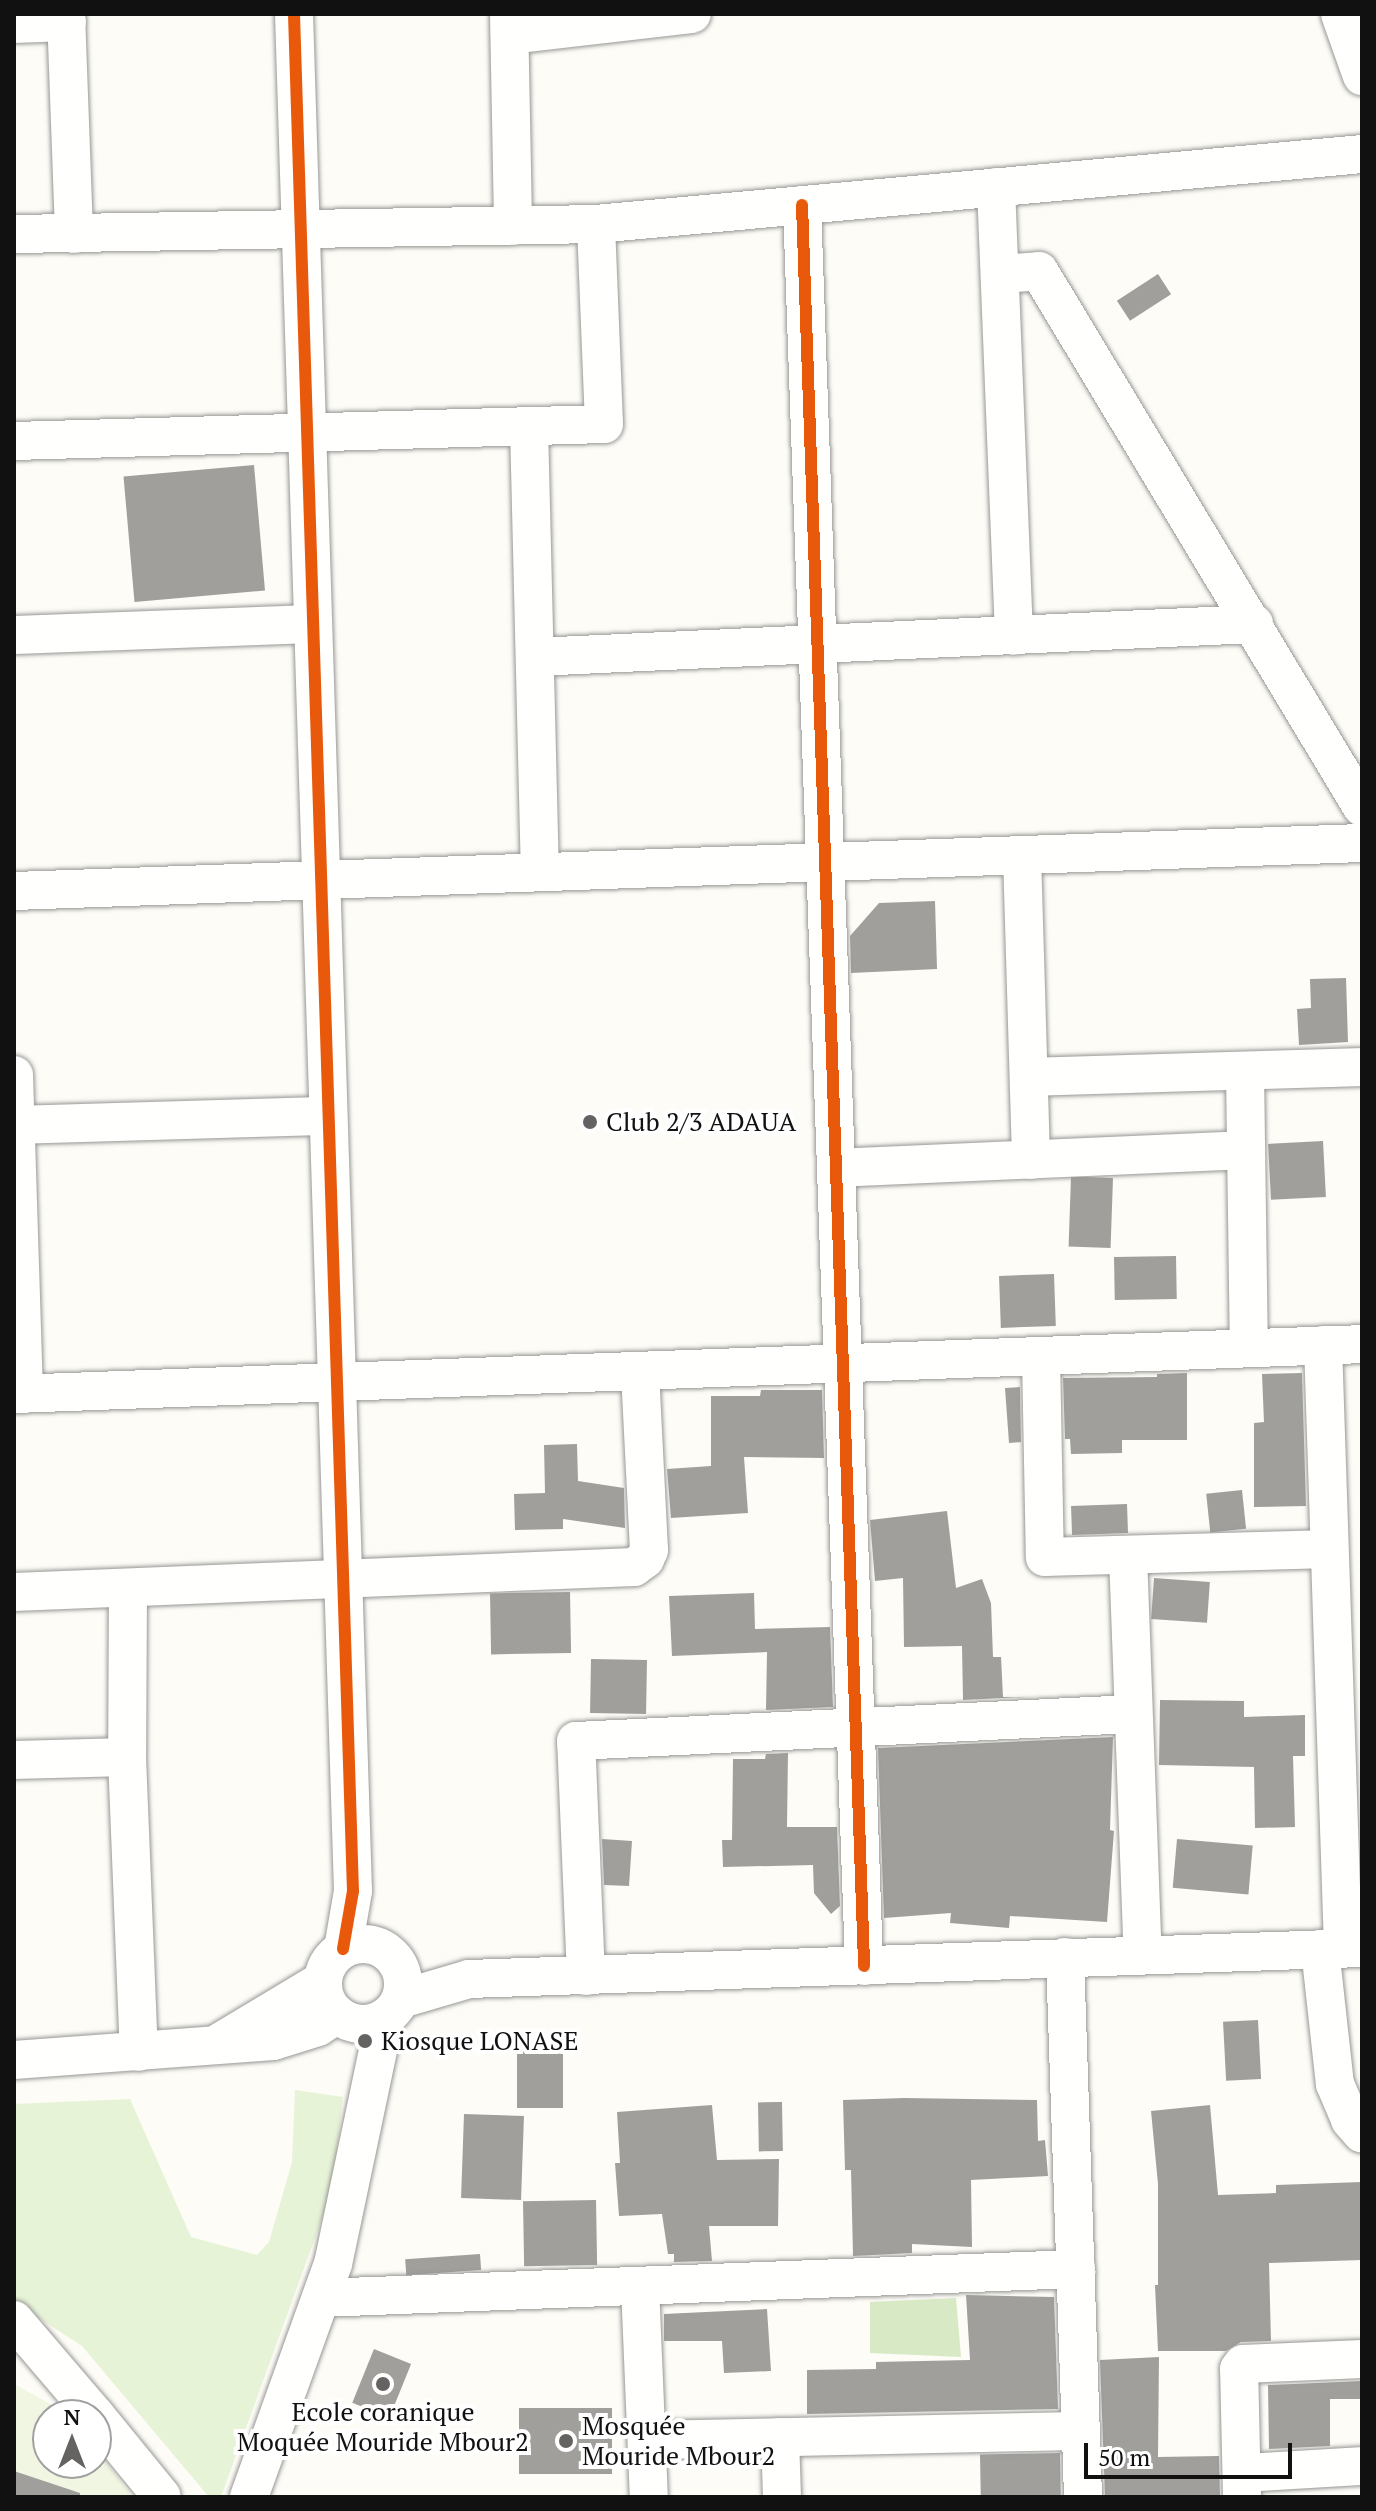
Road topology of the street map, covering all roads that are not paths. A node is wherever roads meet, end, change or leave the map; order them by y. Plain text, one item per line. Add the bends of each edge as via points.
1 (294, 14) edge
2 (692, 14) edge
3 (1340, 14) edge
4 (66, 18) edge
5 (564, 21) edge
6 (14, 24) edge
7 (509, 24) edge
8 (1362, 76) edge
9 (1362, 154) edge
10 (996, 187) junction
11 (802, 205) junction
12 (596, 224) junction
13 (513, 226) junction
14 (301, 231) junction
15 (14, 234) edge
16 (74, 234) junction
17 (1000, 274) junction
18 (529, 426) junction
19 (307, 432) junction
20 (14, 441) edge
21 (313, 624) junction
22 (1254, 624) junction
23 (14, 635) edge
24 (1014, 636) junction
25 (817, 644) junction
26 (535, 657) junction
27 (1362, 807) edge
28 (1362, 843) edge
29 (1022, 855) junction
30 (825, 862) junction
31 (540, 872) junction
32 (321, 880) junction
33 (14, 891) edge
34 (1362, 1067) edge
35 (1245, 1071) junction
36 (14, 1075) edge
37 (1029, 1077) junction
38 (328, 1116) junction
39 (16, 1125) edge
40 (1246, 1150) junction
41 (1031, 1160) junction
42 (836, 1168) junction
43 (1362, 1344) edge
44 (1323, 1345) junction
45 (1249, 1348) junction
46 (1041, 1356) junction
47 (843, 1363) junction
48 (640, 1371) junction
49 (337, 1382) junction
50 (19, 1394) edge
51 (1329, 1549) junction
52 (1128, 1555) junction
53 (343, 1581) junction
54 (128, 1589) junction
55 (14, 1592) edge
56 (1348, 1709) edge
57 (1133, 1714) junction
58 (856, 1728) junction
59 (127, 1757) junction
60 (14, 1760) edge
61 (1342, 1948) edge
62 (1143, 1955) junction
63 (1065, 1957) junction
64 (864, 1966) junction
65 (586, 1976) junction
66 (364, 1986) junction
67 (139, 2052) junction
68 (14, 2060) edge
69 (1362, 2134) edge
70 (1076, 2269) junction
71 (640, 2286) junction
72 (321, 2298) junction
73 (14, 2320) edge
74 (1362, 2359) edge
75 (82, 2399) edge
76 (1081, 2431) junction
77 (112, 2435) edge
78 (780, 2437) junction
79 (647, 2440) junction
80 (1362, 2466) edge
81 (1243, 2485) edge
82 (162, 2497) edge
83 (249, 2497) edge
84 (649, 2497) edge
85 (782, 2497) edge
86 (1083, 2497) edge

1 - 14 street
2 - 5 street
3 - 8 street
4 - 6 street
4 - 16 street
5 - 7 street
7 - 13 street
9 - 10 street
10 - 11 street
10 - 17 street
11 - 12 street
11 - 25 street
12 - 13 street
12 - 18 street via 604,424
13 - 14 street
14 - 16 street
14 - 19 street
15 - 16 street
17 - 22 street via 1039,271
17 - 24 street
18 - 19 street
18 - 26 street
19 - 20 street
19 - 21 street
21 - 23 street
21 - 32 street
22 - 24 street
22 - 27 street
24 - 25 street
25 - 26 street
25 - 30 street
26 - 31 street
28 - 29 street
29 - 30 street
29 - 37 street
30 - 31 street
30 - 42 street
31 - 32 street
32 - 33 street
32 - 38 street
34 - 35 street
35 - 37 street
35 - 40 street
36 - 39 street
37 - 41 street
38 - 39 street
38 - 49 street
39 - 50 street
40 - 41 street
40 - 45 street
41 - 42 street
42 - 47 street
43 - 44 street
44 - 45 street
44 - 51 street
45 - 46 street
46 - 47 street
46 - 52 street via 1045,1557
47 - 48 street
47 - 58 street
48 - 49 street
48 - 53 street via 649,1550 634,1567
49 - 50 street
49 - 53 street
51 - 52 street
51 - 56 street
52 - 57 street
53 - 54 street
53 - 66 street via 353,1891
54 - 55 street
54 - 59 street
56 - 61 street
57 - 58 street
57 - 62 street
58 - 64 street
58 - 65 street via 576,1741
59 - 60 street
59 - 67 street
61 - 62 street
61 - 69 street via 1335,2084
62 - 63 street
63 - 64 street
63 - 70 street
64 - 65 street
65 - 66 street
66 - 67 street via 211,2048
66 - 72 street via 374,2082
67 - 68 street
70 - 71 street
70 - 76 street
71 - 72 street
71 - 79 street
72 - 83 street
73 - 75 street
74 - 81 street via 1243,2364
76 - 78 street
76 - 86 street
77 - 82 street
78 - 79 street
78 - 85 street
79 - 84 street
80 - 81 street

